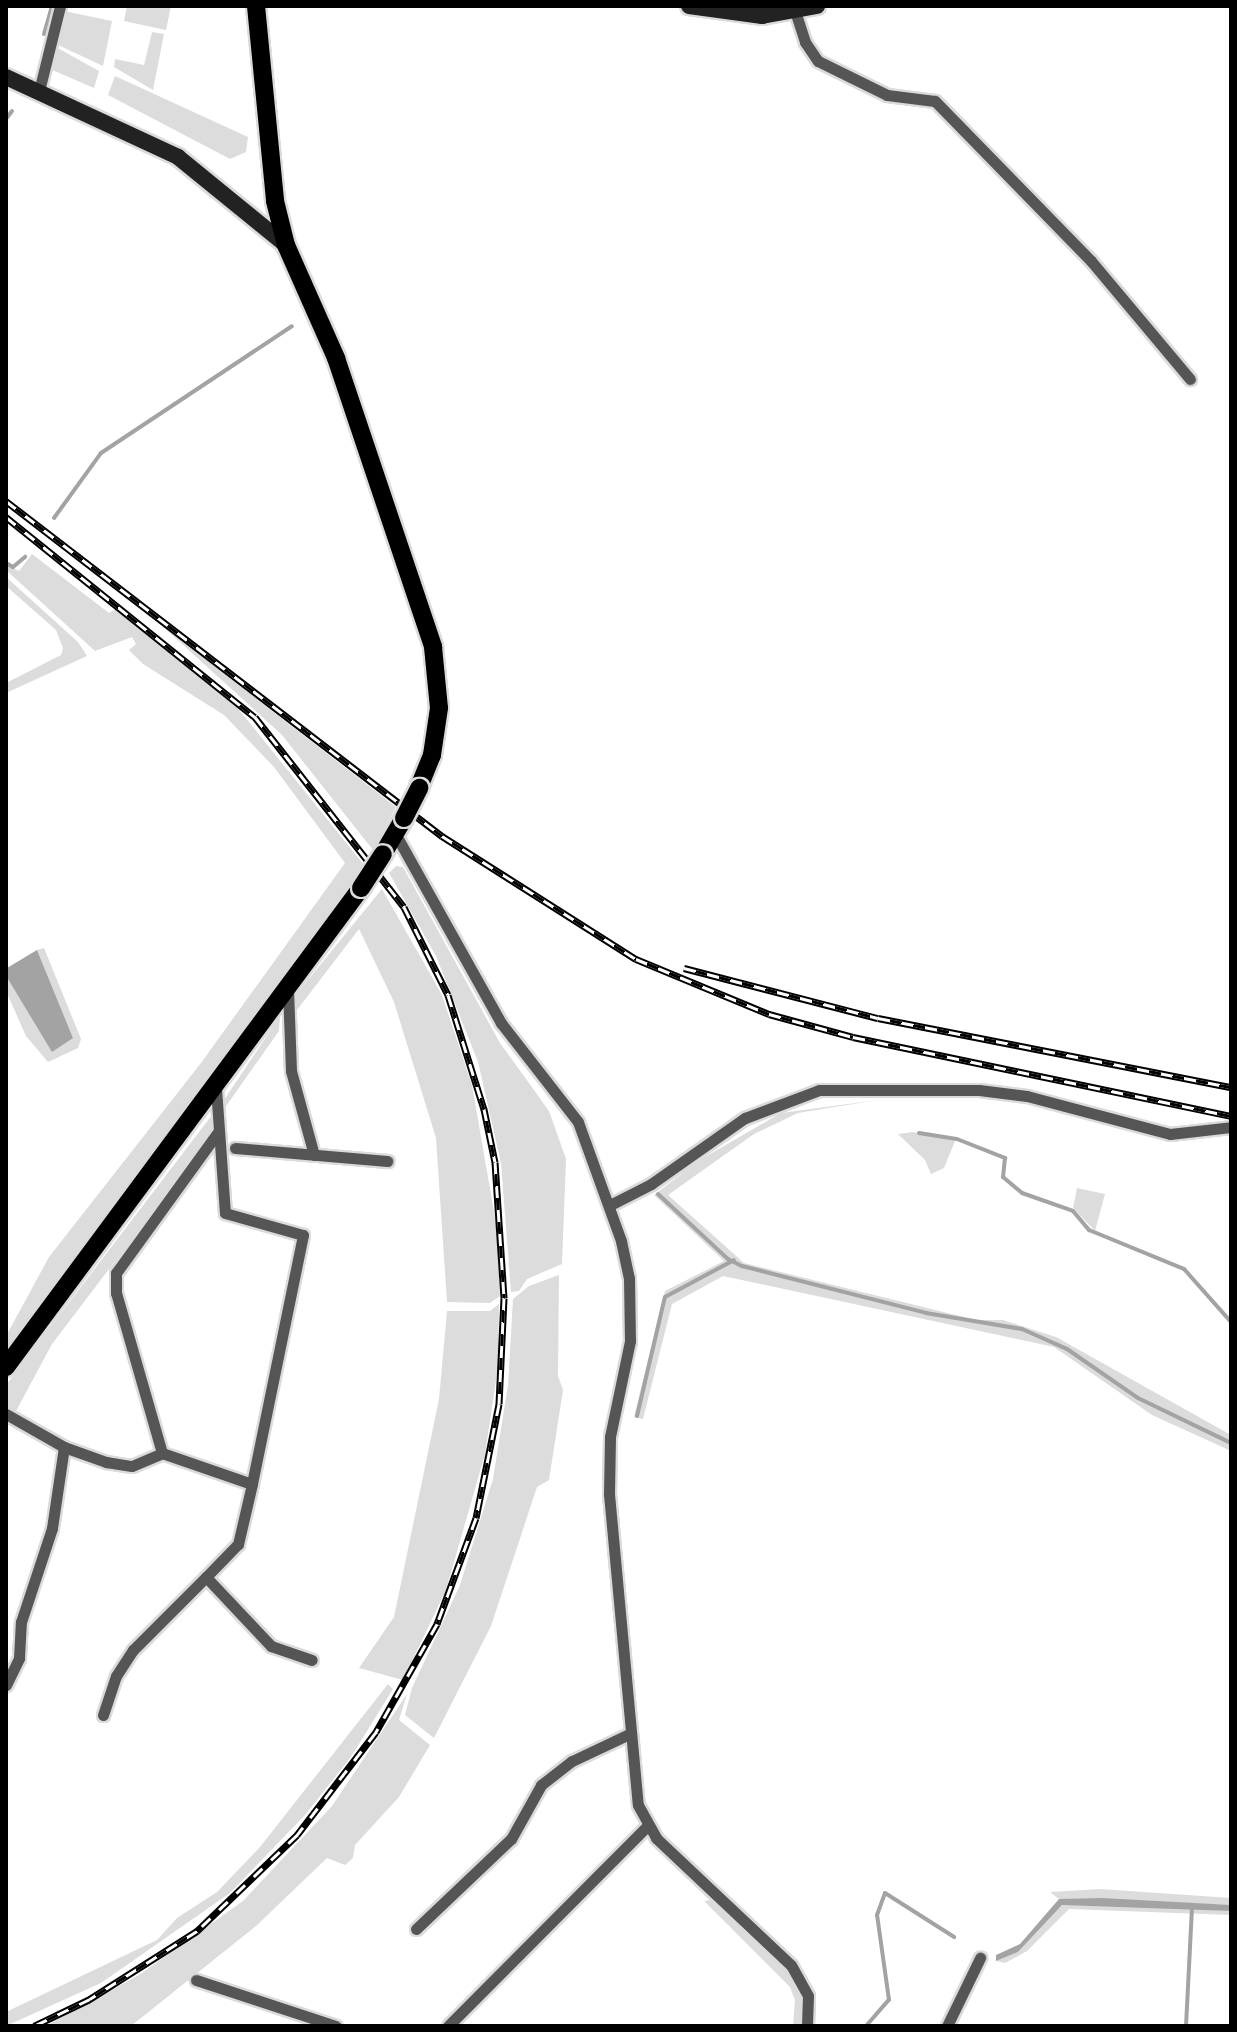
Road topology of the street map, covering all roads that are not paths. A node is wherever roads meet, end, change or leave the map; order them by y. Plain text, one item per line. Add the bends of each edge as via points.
1 (60, 6) edge
2 (256, 6) edge
3 (689, 6) edge
4 (817, 6) edge
5 (795, 11) junction
6 (6, 77) edge
7 (39, 91) junction
8 (286, 245) junction
9 (1190, 379) dead end
10 (400, 826) junction
11 (288, 988) junction
12 (216, 1088) junction
13 (1231, 1127) edge
14 (218, 1132) junction
15 (235, 1148) dead end
16 (314, 1155) junction
17 (387, 1161) dead end
18 (610, 1205) junction
19 (6, 1367) edge
20 (6, 1414) edge
21 (64, 1447) junction
22 (162, 1453) junction
23 (252, 1484) junction
24 (206, 1577) junction
25 (312, 1660) dead end
26 (6, 1685) edge
27 (103, 1715) dead end
28 (629, 1734) junction
29 (646, 1827) junction
30 (416, 1929) dead end
31 (980, 1958) dead end
32 (196, 1980) dead end
33 (336, 2026) edge
34 (448, 2026) edge
35 (807, 2026) edge
36 (947, 2026) edge

1 - 7 street
2 - 8 main road via 275,201
3 - 5 main road via 732,15
4 - 5 main road
5 - 9 street via 818,61 887,95 935,101 1091,261
6 - 7 main road
7 - 8 main road via 178,157
8 - 10 main road, bridge via 336,358 433,647 439,708 432,755
10 - 11 main road, bridge
10 - 18 street via 501,1023 578,1122
11 - 12 main road
11 - 16 street via 291,1071
12 - 14 street
12 - 19 main road
13 - 18 street via 1170,1134 1027,1096 979,1090 819,1090 745,1118 651,1184
14 - 22 street via 116,1273 116,1293
14 - 23 street via 225,1213 303,1235
15 - 16 street
16 - 17 street
18 - 28 street via 631,1310 608,1460
20 - 21 street
21 - 22 street via 132,1466
21 - 26 street via 58,1504 21,1622 19,1658
22 - 23 street
23 - 24 street via 238,1544
24 - 25 street via 271,1646
24 - 27 street via 133,1650 116,1676
28 - 29 street
28 - 30 street via 572,1761 541,1785 511,1839
29 - 34 street
29 - 35 street via 791,1965 808,1996
31 - 36 street
32 - 33 street

